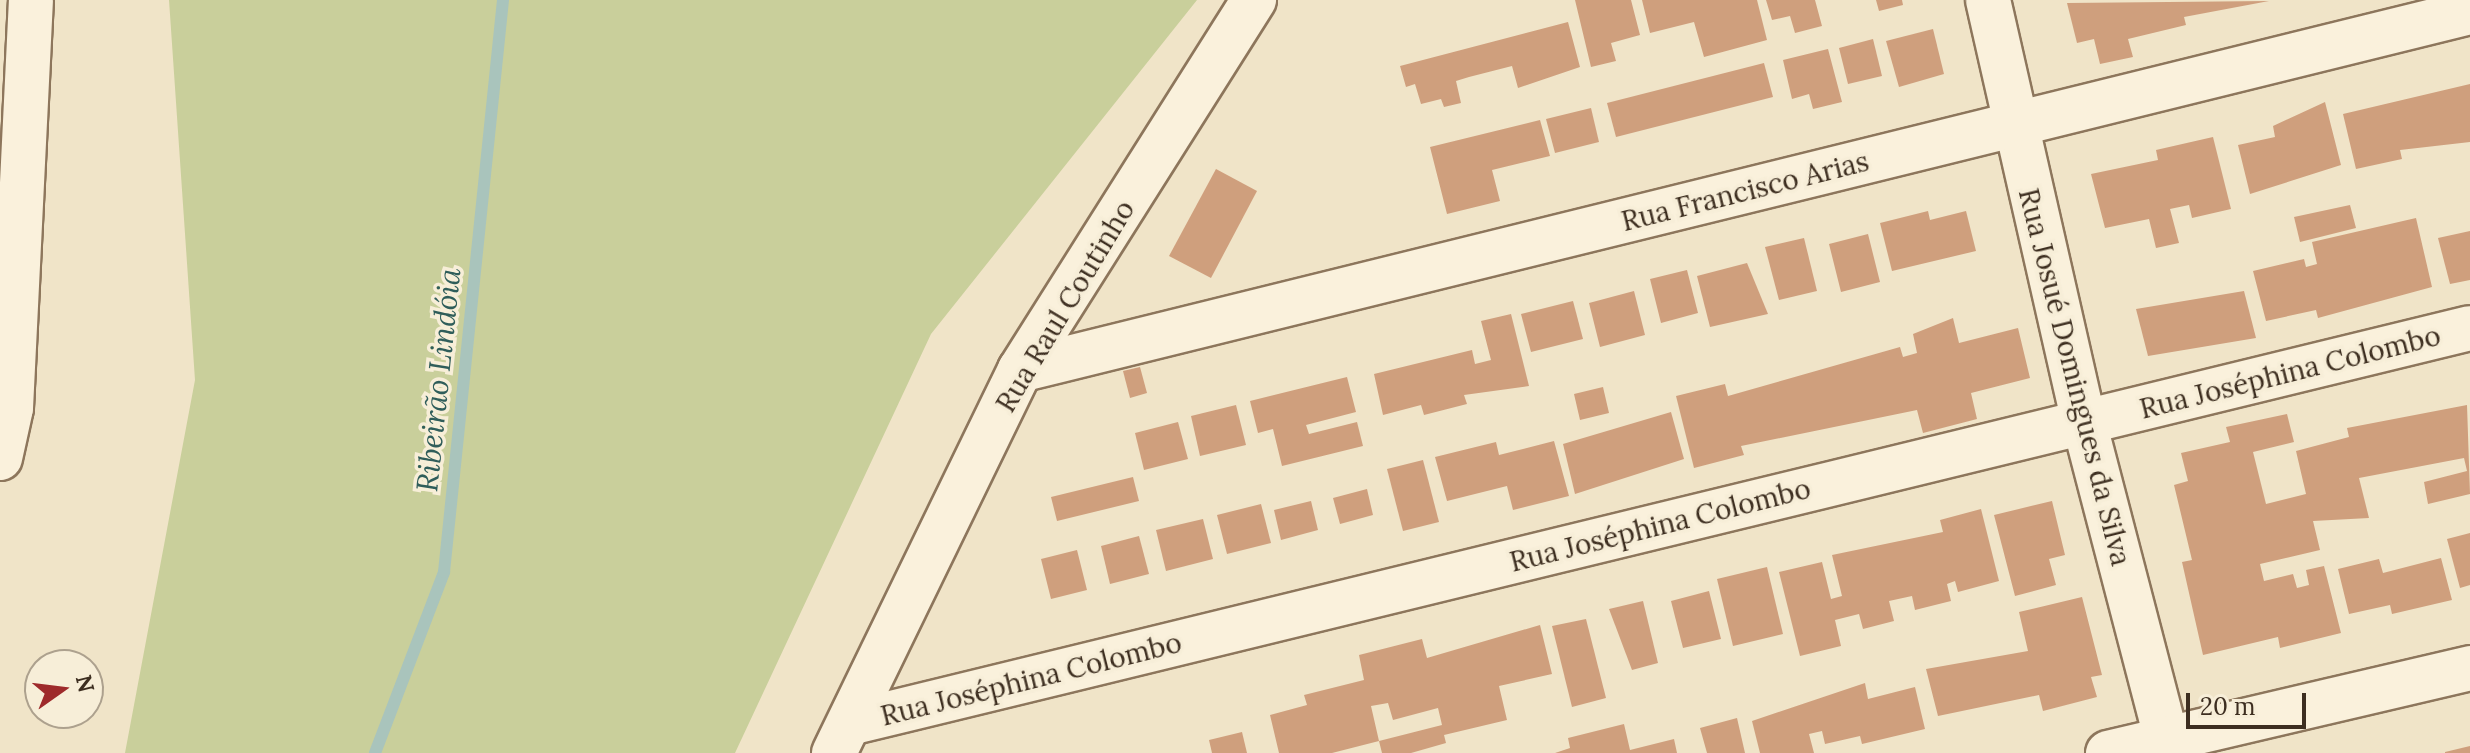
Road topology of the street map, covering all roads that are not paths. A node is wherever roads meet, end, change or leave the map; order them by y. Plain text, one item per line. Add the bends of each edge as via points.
1 (1254, 0) edge
2 (1988, 0) edge
3 (2470, 12) edge
4 (20, 26) edge
5 (2013, 125) junction
6 (2470, 328) edge
7 (1020, 370) junction
8 (6, 409) edge
9 (2084, 422) junction
10 (0, 458) edge
11 (2470, 668) edge
12 (842, 738) edge
13 (2168, 746) edge
14 (2108, 753) edge

1 - 7 street, Rua Raul Coutinho
2 - 5 street, Rua Josué Domingues da Silva
3 - 5 street, Rua Francisco Arias
4 - 8 street
5 - 7 street, Rua Francisco Arias
5 - 9 street, Rua Josué Domingues da Silva
6 - 9 street, Rua Joséphina Colombo
7 - 12 street, Rua Raul Coutinho
8 - 10 street
9 - 12 street, Rua Joséphina Colombo
9 - 13 street, Rua Josué Domingues da Silva
11 - 13 street
13 - 14 street

